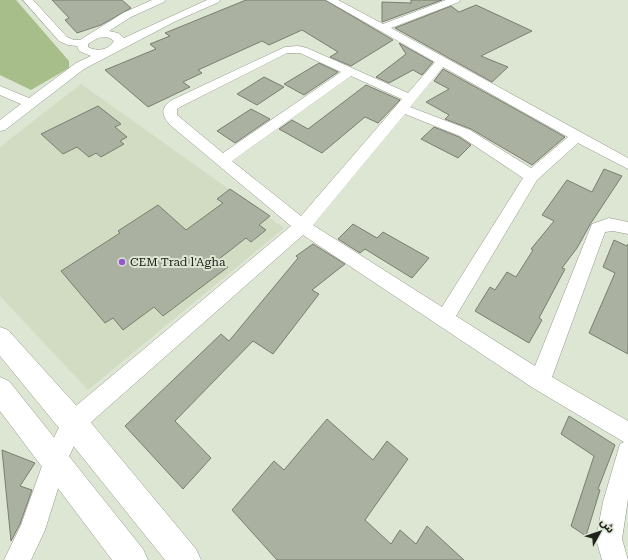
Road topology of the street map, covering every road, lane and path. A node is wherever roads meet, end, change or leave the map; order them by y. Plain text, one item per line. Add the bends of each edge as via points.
1 (28, 0) edge
2 (160, 0) edge
3 (215, 0) edge
4 (331, 0) edge
5 (455, 0) edge
6 (382, 28) junction
7 (85, 42) junction
8 (113, 49) junction
9 (442, 61) junction
10 (80, 66) junction
11 (350, 71) junction
12 (0, 90) edge
13 (406, 103) junction
14 (31, 104) junction
15 (0, 127) edge
16 (577, 136) junction
17 (223, 160) junction
18 (628, 164) edge
19 (532, 176) junction
20 (302, 226) junction
21 (628, 228) edge
22 (445, 318) junction
23 (0, 338) edge
24 (540, 381) junction
25 (0, 390) edge
26 (73, 423) junction
27 (628, 433) edge
28 (628, 452) edge
29 (55, 460) junction
30 (18, 560) edge
31 (132, 560) edge
32 (185, 560) edge
33 (615, 560) edge

1 - 7 street via 63,39 72,43
2 - 7 street via 127,15
3 - 8 street
4 - 6 street
5 - 6 street
6 - 9 street
7 - 8 street via 86,52
7 - 8 street via 103,34 114,36 120,40
7 - 10 street
8 - 10 street
9 - 13 street
9 - 16 street
10 - 14 street
11 - 13 street
11 - 17 street
11 - 17 street via 303,50 285,50 170,108 170,116
12 - 14 street
13 - 19 street via 465,133
13 - 20 street
14 - 15 street
16 - 18 street
16 - 19 street
17 - 20 street
19 - 22 street
20 - 22 street
20 - 26 street
21 - 24 street via 613,224 605,224 598,228
22 - 24 street
23 - 26 street
24 - 27 street
25 - 29 street
26 - 29 street
26 - 32 street
28 - 33 street via 608,539
29 - 30 street via 32,530
29 - 31 street

